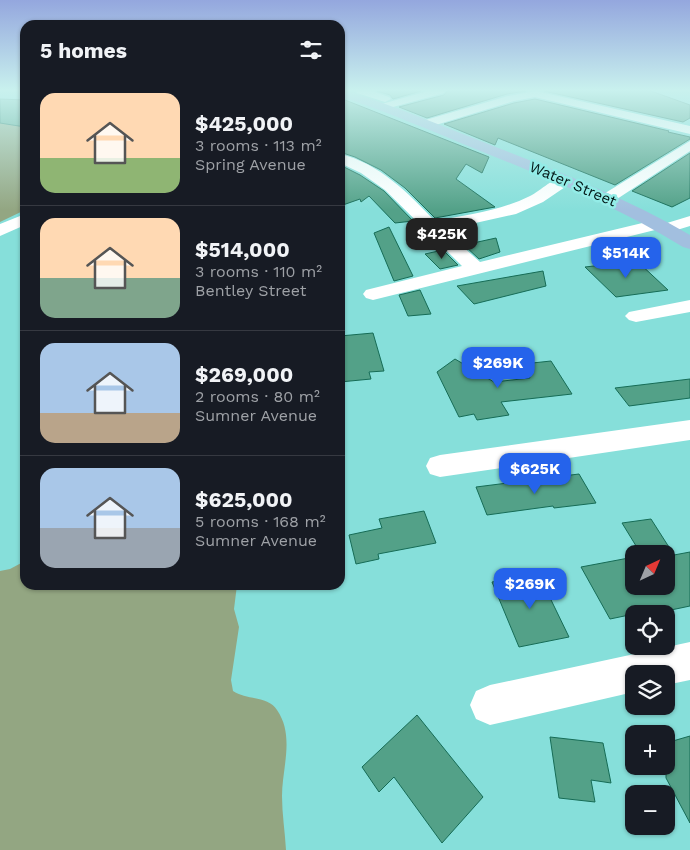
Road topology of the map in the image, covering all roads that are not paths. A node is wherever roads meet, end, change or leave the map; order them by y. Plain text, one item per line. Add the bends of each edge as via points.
1 (443, 131) edge
2 (690, 145) edge
3 (345, 160) edge
4 (566, 180) junction
5 (608, 198) junction
6 (20, 221) edge
7 (690, 221) edge
8 (663, 226) junction
9 (431, 227) junction
10 (4, 229) edge
11 (20, 231) edge
12 (690, 243) edge
13 (475, 268) junction
14 (373, 294) dead end
15 (690, 306) edge
16 (636, 316) dead end
17 (690, 430) edge
18 (440, 466) dead end
19 (690, 661) edge
20 (490, 705) dead end

1 - 4 main road, Water Street
2 - 5 street
3 - 9 street via 374,174
4 - 5 main road, Water Street
4 - 9 street via 510,211
5 - 8 main road, Water Street
6 - 10 street
7 - 8 street
8 - 12 main road, Water Street
8 - 13 street
9 - 13 street
10 - 11 street
13 - 14 street
15 - 16 street
17 - 18 street
19 - 20 street

